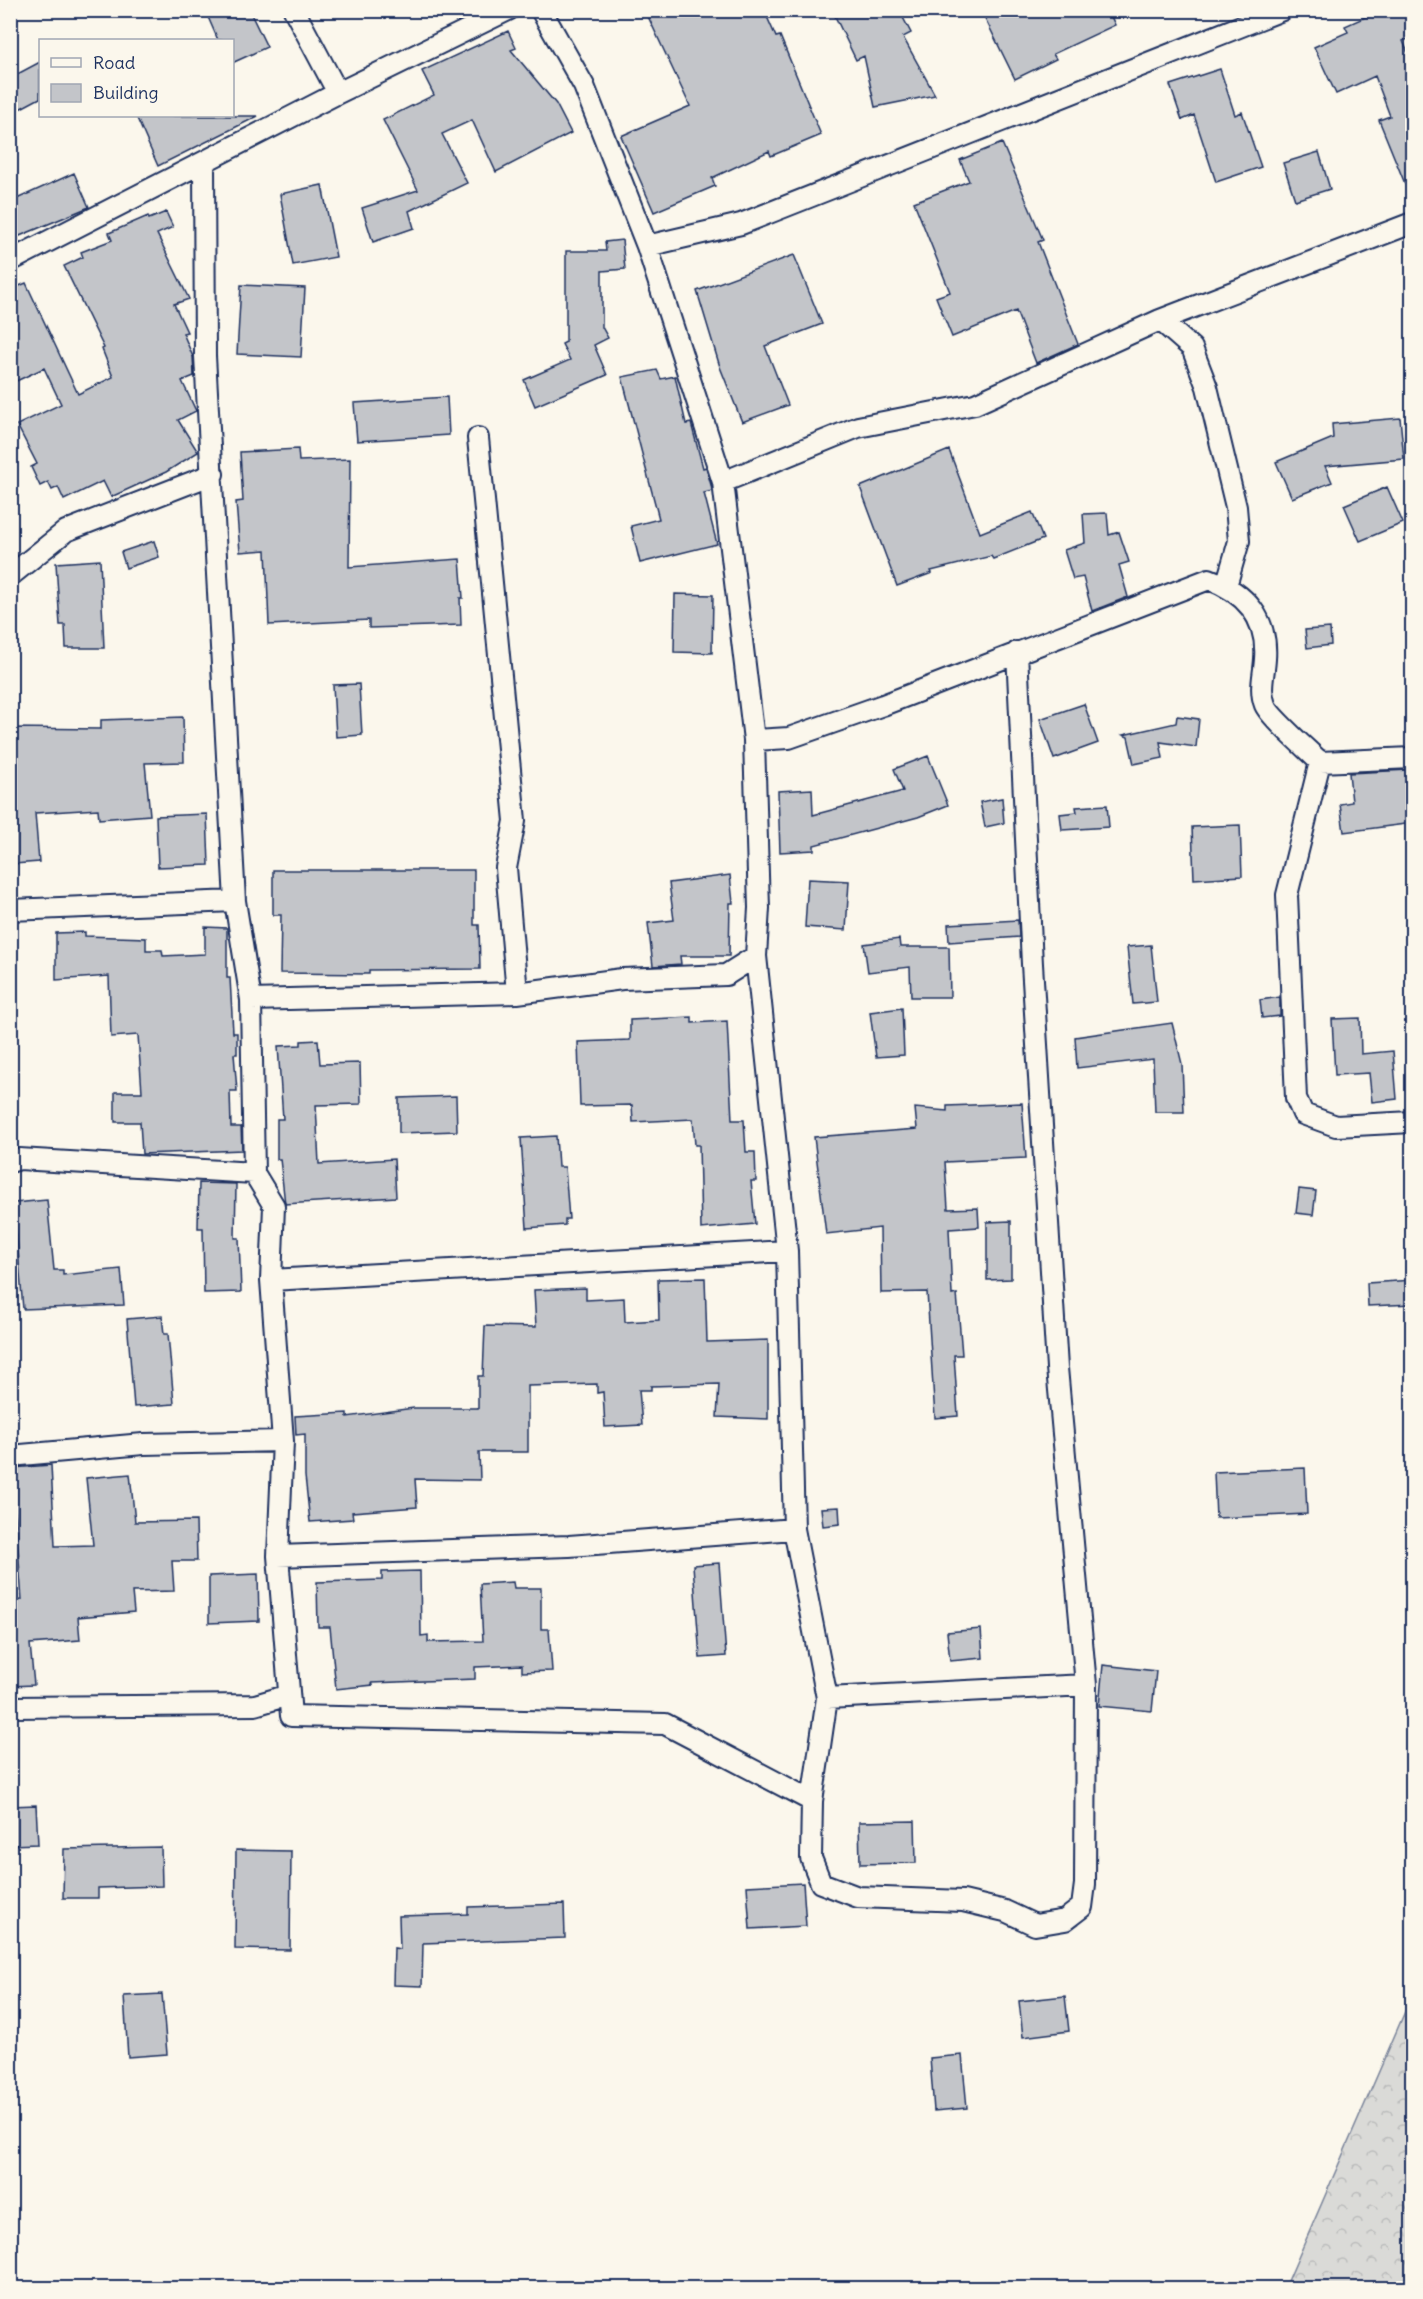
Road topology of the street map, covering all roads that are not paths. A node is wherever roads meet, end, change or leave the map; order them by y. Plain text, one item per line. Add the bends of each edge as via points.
1 (294, 10) edge
2 (508, 10) edge
3 (541, 10) edge
4 (1282, 10) edge
5 (1258, 15) edge
6 (338, 93) junction
7 (204, 163) junction
8 (1413, 224) edge
9 (647, 246) junction
10 (10, 261) edge
11 (1160, 320) junction
12 (478, 438) dead end
13 (213, 474) junction
14 (723, 482) junction
15 (10, 576) edge
16 (1226, 585) junction
17 (1017, 652) junction
18 (754, 740) junction
19 (1413, 758) edge
20 (1320, 762) junction
21 (235, 901) junction
22 (10, 910) edge
23 (756, 956) junction
24 (517, 993) junction
25 (251, 999) junction
26 (1413, 1122) edge
27 (10, 1162) edge
28 (254, 1173) junction
29 (788, 1251) junction
30 (271, 1280) junction
31 (283, 1441) junction
32 (10, 1456) edge
33 (794, 1529) junction
34 (278, 1556) junction
35 (1086, 1685) junction
36 (289, 1695) junction
37 (826, 1698) junction
38 (10, 1707) edge
39 (812, 1801) junction

1 - 6 street
2 - 6 street
3 - 9 street via 584,86
4 - 5 street
5 - 9 street via 741,224
6 - 7 street
7 - 10 street
7 - 13 street via 205,356
8 - 11 street
9 - 14 street
11 - 14 street via 975,404 858,427
11 - 16 street via 1192,348 1207,387 1236,507 1239,541
12 - 24 street via 514,821 506,868
13 - 15 street via 66,531
13 - 21 street
14 - 18 street
16 - 17 street via 1209,579 1190,585
16 - 20 street via 1238,592 1263,624 1266,658 1261,688 1266,708
17 - 18 street via 789,738
17 - 35 street via 1058,1368
18 - 23 street via 759,908
19 - 20 street
20 - 26 street via 1287,895 1296,1098 1303,1114 1336,1126
21 - 22 street
21 - 25 street
23 - 24 street via 726,975 622,979
23 - 29 street
24 - 25 street
25 - 28 street
27 - 28 street via 19,1159
28 - 30 street via 274,1206
29 - 30 street
29 - 33 street
30 - 31 street
31 - 32 street via 143,1444
31 - 34 street
33 - 34 street via 569,1546
33 - 37 street
34 - 36 street
35 - 37 street
35 - 39 street via 1085,1884 1082,1907 1065,1920 1035,1925 1005,1911 963,1901 858,1897 821,1883 811,1858
36 - 38 street via 255,1705
36 - 39 street via 291,1716 665,1724
37 - 39 street

